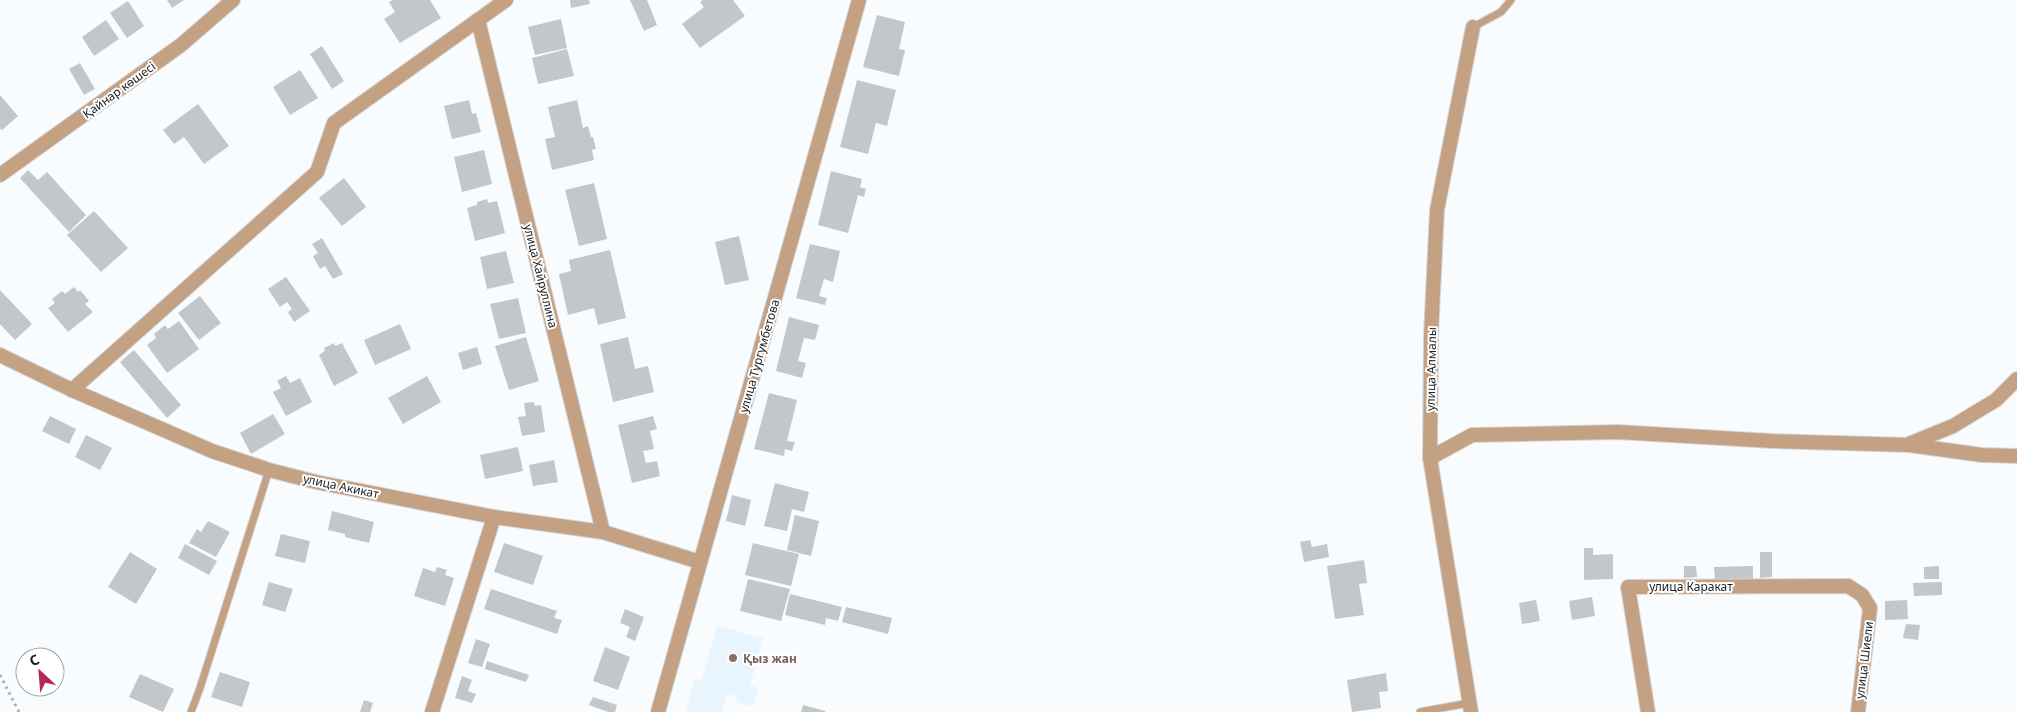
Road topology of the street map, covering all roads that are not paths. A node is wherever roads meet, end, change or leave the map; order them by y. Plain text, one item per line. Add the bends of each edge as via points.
1 (233, 0) edge
2 (506, 0) edge
3 (859, 0) edge
4 (1511, 0) edge
5 (478, 20) junction
6 (1473, 27) joint
7 (0, 175) edge
8 (0, 355) edge
9 (2017, 379) edge
10 (72, 390) junction
11 (1908, 445) junction
12 (2017, 456) edge
13 (1430, 458) junction
14 (269, 470) junction
15 (494, 517) junction
16 (603, 532) junction
17 (700, 562) junction
18 (1870, 608) joint
19 (1470, 708) edge
20 (191, 712) edge
21 (432, 712) edge
22 (658, 712) edge
23 (1420, 712) edge
24 (1648, 712) edge
25 (1858, 712) edge

1 - 7 street, Қайнар көшесі via 181,45
2 - 5 street
3 - 17 street, улица Тургумбетова
4 - 6 lane via 1501,12
5 - 10 street via 334,123 317,172
5 - 16 street, улица Хайруллина
6 - 13 street, улица Алмалы via 1437,210
8 - 10 street, улица Акикат
9 - 11 street via 1996,400 1960,422
10 - 14 street, улица Акикат via 212,451
11 - 12 street via 1982,455
11 - 13 street via 1618,432 1501,435 1472,436
13 - 19 street, улица Алмалы
14 - 15 street, улица Акикат
14 - 20 lane
15 - 16 street, улица Акикат
15 - 21 street
16 - 17 street, улица Акикат
17 - 22 street, улица Тургумбетова
18 - 24 street, улица Каракат via 1862,595 1848,586 1628,587
18 - 25 street, улица Шиели
19 - 23 lane

